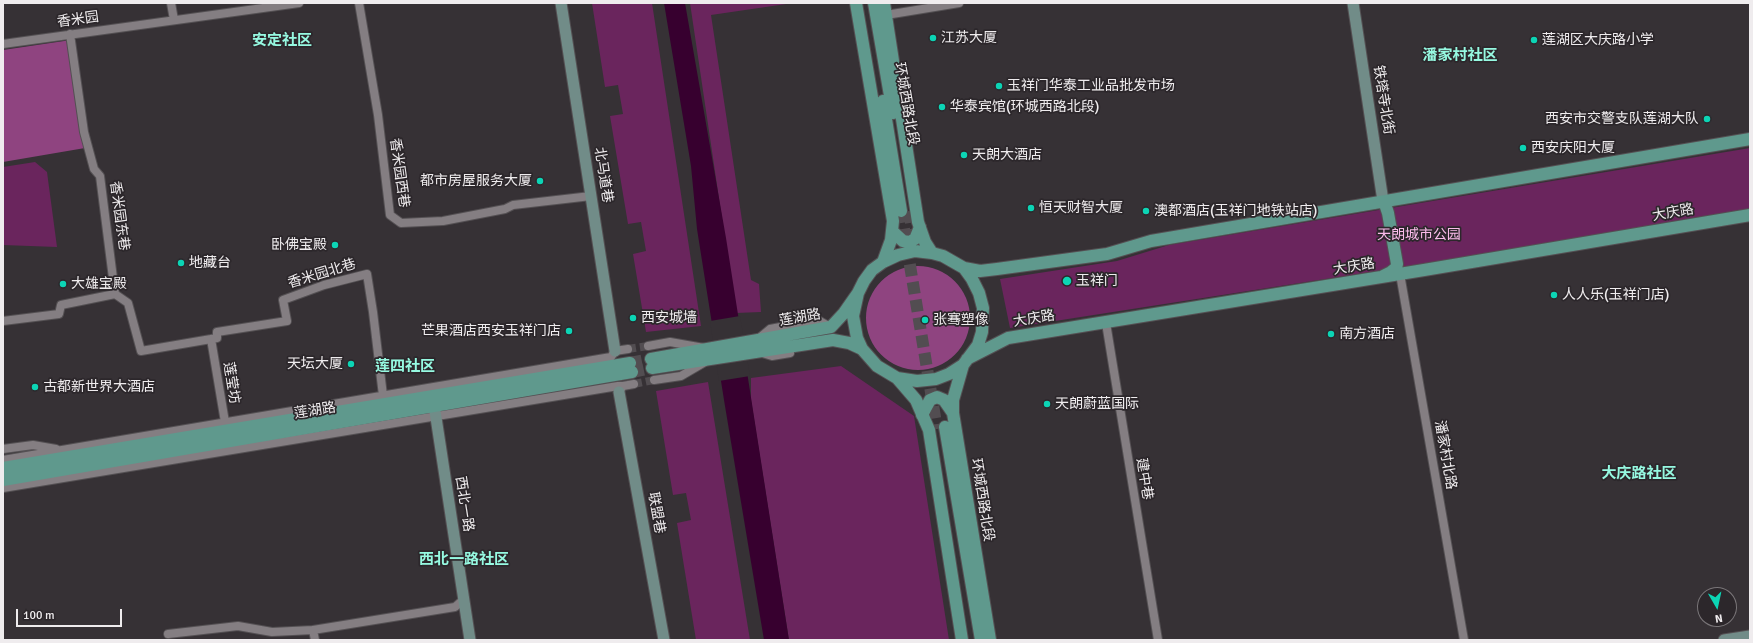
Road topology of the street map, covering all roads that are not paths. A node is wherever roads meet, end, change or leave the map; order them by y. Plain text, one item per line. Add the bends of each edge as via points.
1 (171, 3) edge
2 (299, 3) edge
3 (359, 3) edge
4 (561, 3) edge
5 (856, 3) edge
6 (867, 3) edge
7 (874, 3) edge
8 (884, 3) edge
9 (959, 3) edge
10 (1353, 3) edge
11 (886, 15) junction
12 (174, 20) junction
13 (70, 34) junction
14 (3, 44) edge
15 (1750, 139) edge
16 (591, 196) junction
17 (1396, 199) junction
18 (1382, 202) junction
19 (1750, 215) edge
20 (920, 227) junction
21 (892, 231) junction
22 (932, 253) junction
23 (883, 262) junction
24 (964, 268) junction
25 (1413, 272) junction
26 (1400, 274) junction
27 (1378, 278) junction
28 (858, 293) junction
29 (116, 294) junction
30 (3, 321) edge
31 (1106, 322) junction
32 (825, 328) junction
33 (211, 339) junction
34 (827, 341) junction
35 (648, 346) tunnel mouth
36 (756, 347) junction
37 (628, 349) tunnel mouth
38 (862, 349) junction
39 (615, 351) junction
40 (708, 355) junction
41 (965, 362) junction
42 (631, 367) tunnel mouth
43 (652, 369) tunnel mouth
44 (898, 378) junction
45 (634, 384) tunnel mouth
46 (621, 389) junction
47 (384, 400) junction
48 (434, 406) junction
49 (953, 413) junction
50 (922, 415) junction
51 (225, 427) junction
52 (3, 449) edge
53 (65, 450) junction
54 (3, 460) edge
55 (3, 468) edge
56 (3, 480) edge
57 (3, 488) edge
58 (463, 600) junction
59 (313, 630) junction
60 (168, 634) dead end
61 (1750, 636) edge
62 (315, 640) edge
63 (470, 640) edge
64 (664, 640) edge
65 (962, 640) edge
66 (973, 640) edge
67 (980, 640) edge
68 (990, 640) edge
69 (1158, 640) edge
70 (1464, 640) edge
71 (1724, 640) edge

1 - 12 street
2 - 12 street, 香米园
3 - 16 street, 香米园西巷 via 378,116 390,215 401,223 443,221 505,209 513,205
4 - 16 street, 北马道巷
5 - 21 main road via 893,221
6 - 7 main road, 环城西路北段 via 905,211
8 - 11 main road
9 - 11 street
10 - 18 street, 铁塔寺北街
11 - 20 main road
12 - 13 street, 香米园
13 - 14 street, 香米园
13 - 29 street, 香米园东巷 via 84,132 94,168 100,176
15 - 17 main road
16 - 39 street, 北马道巷
17 - 18 main road
17 - 25 main road via 1394,208 1404,267
18 - 24 main road via 1151,241 1108,254 997,270 980,271
18 - 27 main road via 1388,214 1397,264 1391,272
19 - 25 main road, 大庆路
20 - 21 main road via 915,239 909,242 903,241
20 - 22 main road
21 - 23 main road
22 - 23 main road via 915,251 898,254
22 - 24 main road
23 - 28 main road via 872,270
24 - 41 main road via 979,293 983,308 982,332 978,345
25 - 26 main road, 大庆路
26 - 27 main road, 大庆路
26 - 70 street, 潘家村北路
27 - 31 main road, 大庆路
28 - 32 main road, 莲湖路 via 844,313
28 - 38 main road via 853,316
29 - 30 street via 61,305 59,314
29 - 33 street, 香米园北巷 via 128,303 141,351
31 - 41 main road, 大庆路 via 1008,338
31 - 69 street, 建中巷
32 - 34 main road via 824,335
32 - 36 main road, 莲湖路
33 - 47 street, 香米园北巷 via 217,338 217,332 287,321 283,300 324,285 367,274
33 - 51 street, 莲莹坊
34 - 36 main road, 莲湖路
34 - 38 main road, 莲湖路 via 849,342
35 - 40 street via 670,342 691,345
36 - 40 main road
37 - 39 street
38 - 44 main road via 877,366
39 - 47 street via 611,357
40 - 43 main road
41 - 44 main road via 949,374 936,379 917,381
41 - 49 main road, 环城西路北段 via 953,400
42 - 48 main road, 莲湖路
44 - 50 main road via 916,400
45 - 46 street
46 - 48 street via 618,386
46 - 64 street, 联盟巷
47 - 48 main road, 莲湖路
47 - 51 main road, 莲湖路
48 - 56 main road, 莲湖路
48 - 57 street
48 - 58 street, 西北一路
49 - 50 main road via 944,400 937,398 930,400
49 - 68 main road, 环城西路北段
50 - 65 main road via 929,430
51 - 53 street
51 - 55 main road, 莲湖路
52 - 53 street via 33,445
53 - 54 street
58 - 59 street via 455,607
58 - 63 street, 西北一路
59 - 60 street via 272,632 238,626
59 - 62 street
61 - 71 street
66 - 67 main road, 环城西路北段 via 941,428

